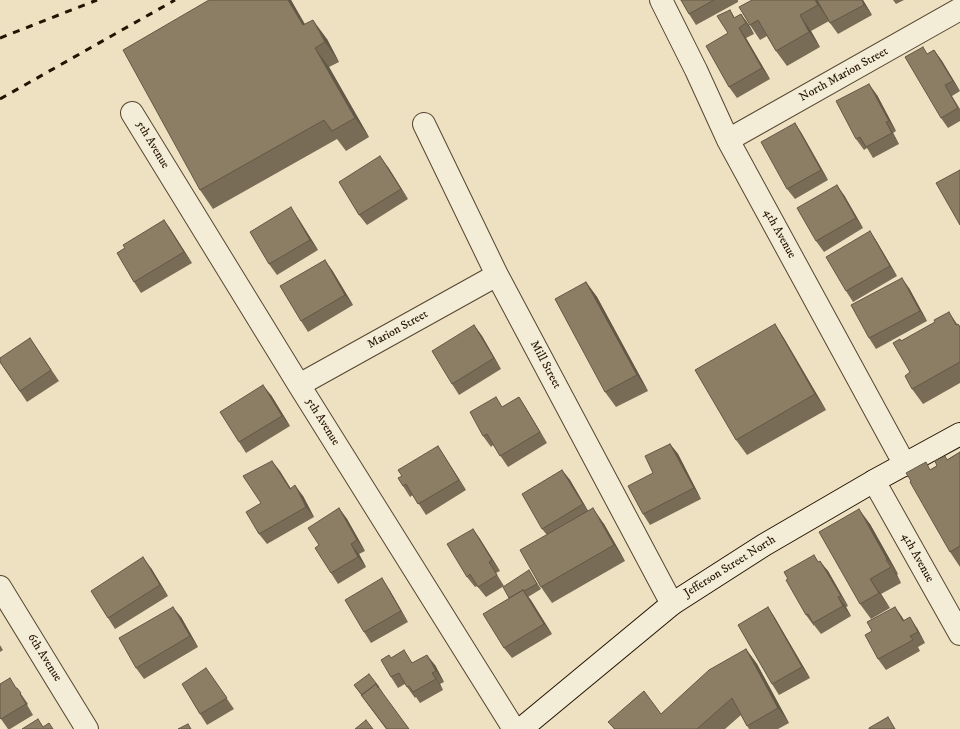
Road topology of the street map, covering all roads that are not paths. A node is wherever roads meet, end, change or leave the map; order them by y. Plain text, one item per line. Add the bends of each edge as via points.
1 (661, 0) edge
2 (960, 9) edge
3 (132, 112) dead end
4 (424, 124) dead end
5 (728, 140) junction
6 (498, 275) junction
7 (299, 384) junction
8 (960, 434) edge
9 (905, 465) junction
10 (874, 482) junction
11 (0, 587) edge
12 (672, 604) junction
13 (960, 634) edge
14 (87, 729) edge
15 (514, 729) edge
16 (521, 729) edge

1 - 5 street, 4th Avenue
2 - 5 street, North Marion Street
3 - 7 street, 5th Avenue
4 - 6 street, Mill Street
5 - 9 street, 4th Avenue
6 - 7 street, Marion Street
6 - 12 street, Mill Street
7 - 15 street, 5th Avenue
8 - 9 street, Jefferson Street North
9 - 10 street, Jefferson Street North
10 - 12 street, Jefferson Street North via 764,545
10 - 13 street, 4th Avenue
11 - 14 street, 6th Avenue
12 - 16 street, Jefferson Street North

